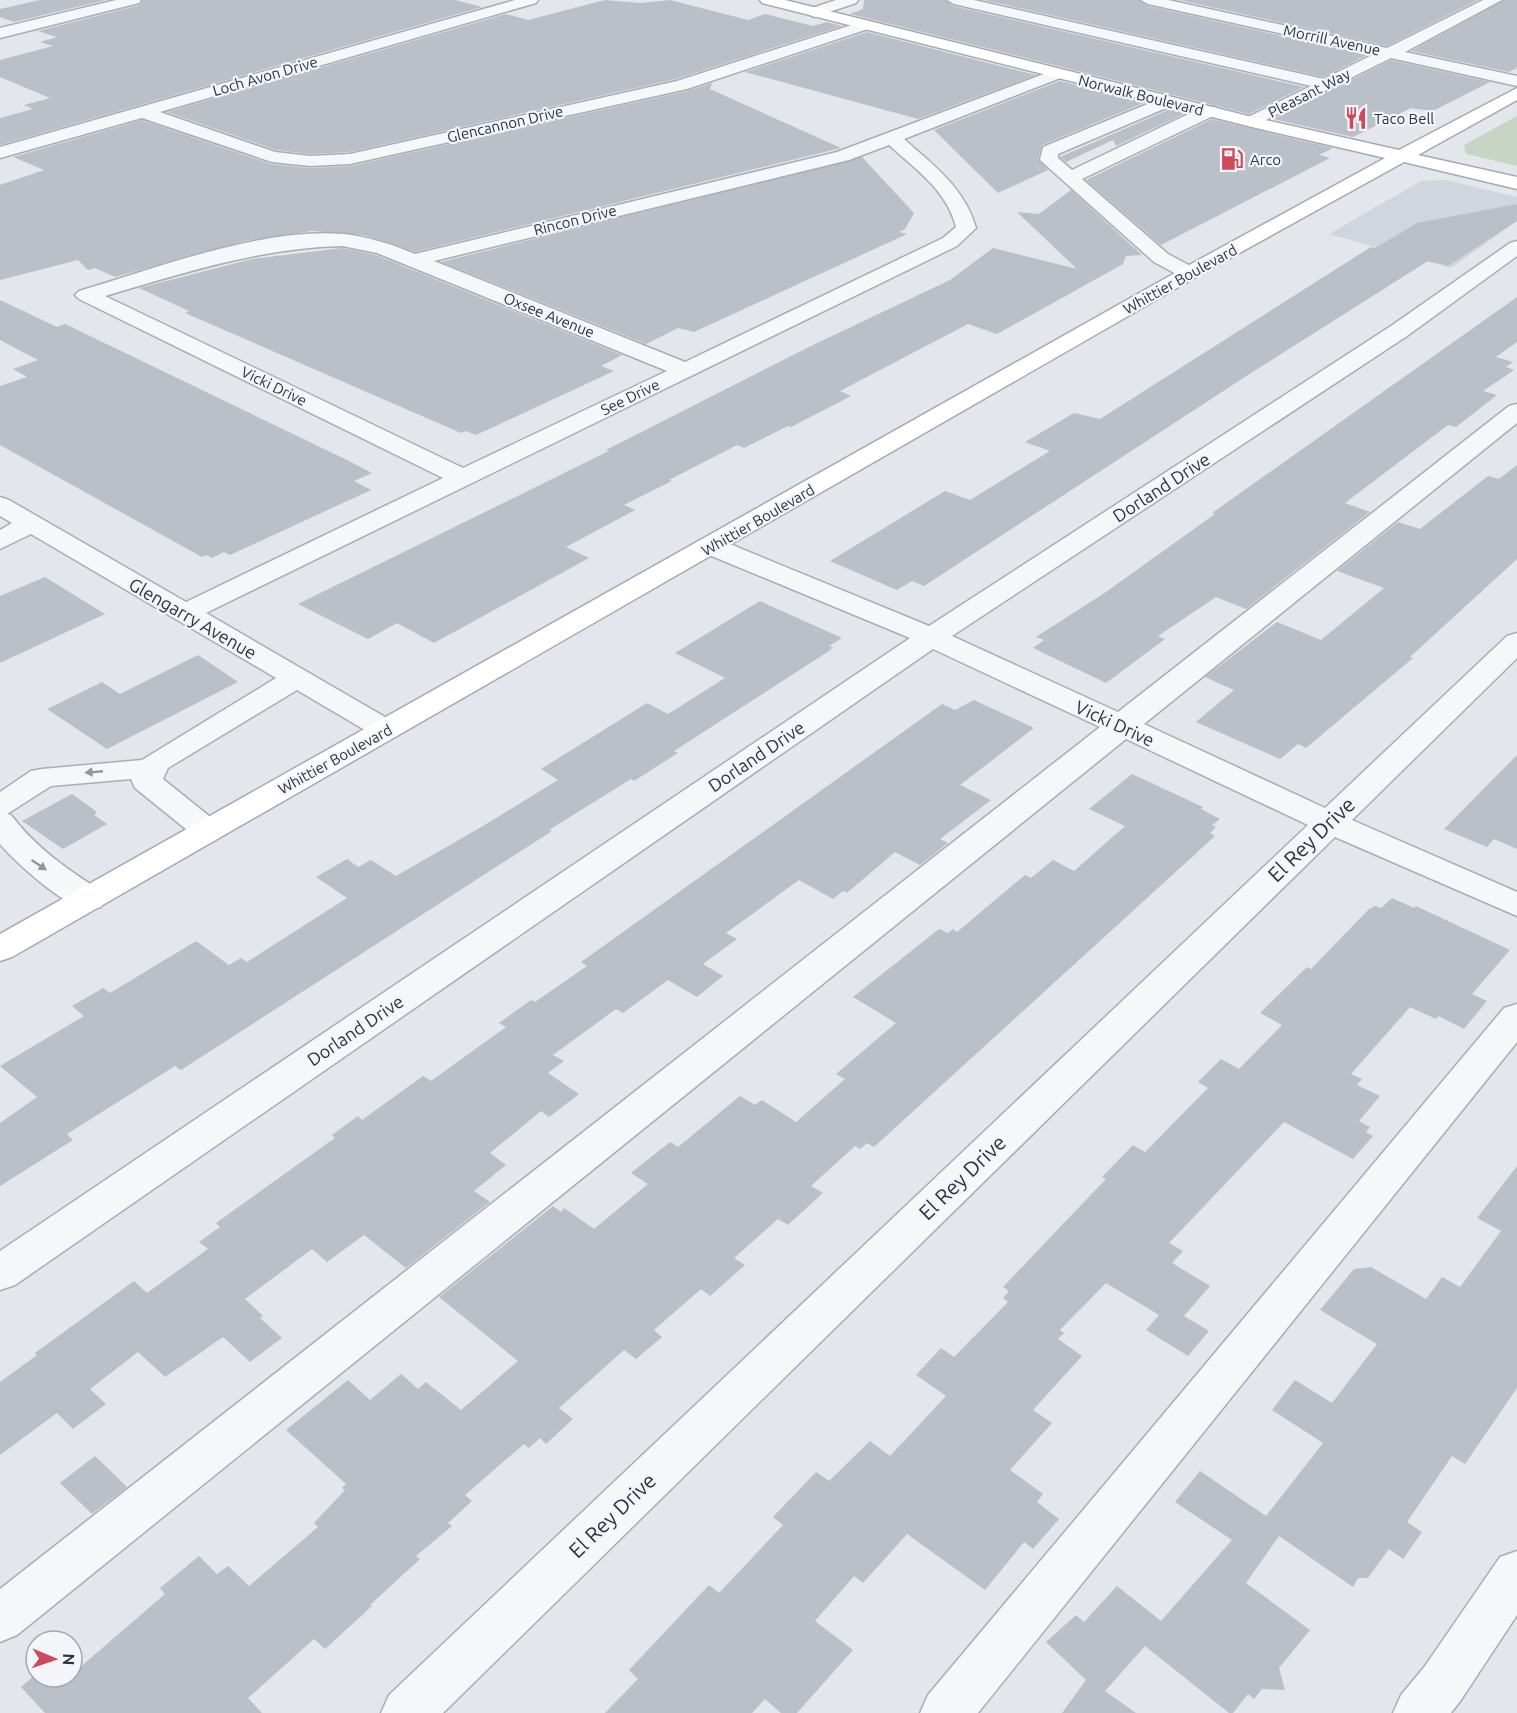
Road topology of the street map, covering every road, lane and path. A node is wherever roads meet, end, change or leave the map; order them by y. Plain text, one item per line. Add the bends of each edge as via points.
1 (134, 0) edge
2 (531, 0) edge
3 (767, 0) edge
4 (851, 0) edge
5 (954, 0) edge
6 (1148, 0) edge
7 (1495, 0) edge
8 (814, 12) junction
9 (866, 25) junction
10 (0, 33) edge
11 (1392, 53) junction
12 (1057, 74) junction
13 (1517, 81) edge
14 (1323, 84) junction
15 (1517, 93) edge
16 (1167, 101) junction
17 (1209, 111) junction
18 (142, 112) junction
19 (1252, 122) junction
20 (892, 138) junction
21 (0, 153) edge
22 (1399, 156) junction
23 (1071, 178) junction
24 (1517, 183) edge
25 (1517, 247) edge
26 (413, 260) junction
27 (1189, 273) junction
28 (685, 370) junction
29 (1517, 411) edge
30 (463, 478) junction
31 (0, 505) edge
32 (31, 523) junction
33 (0, 541) edge
34 (711, 546) junction
35 (184, 613) junction
36 (931, 637) junction
37 (1517, 642) edge
38 (296, 678) junction
39 (1121, 725) junction
40 (386, 730) junction
41 (153, 770) junction
42 (0, 806) edge
43 (0, 822) edge
44 (1329, 822) junction
45 (208, 831) junction
46 (89, 899) junction
47 (1517, 905) edge
48 (2, 946) edge
49 (1517, 1017) edge
50 (0, 1273) edge
51 (1517, 1573) edge
52 (0, 1619) edge
53 (407, 1713) edge
54 (946, 1713) edge
55 (1419, 1713) edge

1 - 10 street
2 - 18 street, Loch Avon Drive
3 - 8 main road, Norwalk Boulevard
4 - 8 street
5 - 14 street
6 - 11 street, Morrill Avenue
7 - 11 street, Pleasant Way
8 - 9 main road, Norwalk Boulevard
9 - 12 main road, Norwalk Boulevard
9 - 18 street, Glencannon Drive via 681,85 350,159 310,161 272,157
11 - 13 street, Morrill Avenue
11 - 14 street, Pleasant Way
12 - 16 main road, Norwalk Boulevard
12 - 20 street, Rincon Drive
14 - 19 street, Pleasant Way
15 - 22 main road, Whittier Boulevard
16 - 17 main road, Norwalk Boulevard
16 - 23 street via 1049,151 1049,160
17 - 19 main road, Norwalk Boulevard
17 - 23 street
18 - 21 street, Loch Avon Drive
19 - 22 main road, Norwalk Boulevard
20 - 26 street, Rincon Drive via 843,156
20 - 28 street, See Drive via 952,195 964,213 966,228 950,243
22 - 24 main road, Norwalk Boulevard
22 - 27 main road, Whittier Boulevard
23 - 27 street via 1161,258
25 - 36 street, Dorland Drive via 1399,331
26 - 28 street, Oxsee Avenue
26 - 30 street, Vicki Drive via 374,245 338,241 293,243 259,248 86,295
27 - 34 main road, Whittier Boulevard
28 - 30 street, See Drive
29 - 39 street
30 - 35 street, See Drive
31 - 32 street, Glengarry Avenue
32 - 33 street
32 - 35 street, Glengarry Avenue
34 - 36 street, Vicki Drive
34 - 40 main road, Whittier Boulevard
35 - 38 street, Glengarry Avenue
36 - 39 street, Vicki Drive
36 - 50 street, Dorland Drive
37 - 44 street, El Rey Drive
38 - 40 street, Glengarry Avenue
38 - 41 street via 155,763
39 - 44 street, Vicki Drive
39 - 52 street
40 - 45 main road, Whittier Boulevard
41 -> 42 street via 42,778
41 - 45 street via 147,781
43 -> 46 street via 29,858
44 - 47 street, Vicki Drive
44 - 53 street, El Rey Drive
45 - 46 main road, Whittier Boulevard
46 - 48 main road, Whittier Boulevard
49 - 54 street
51 - 55 street

